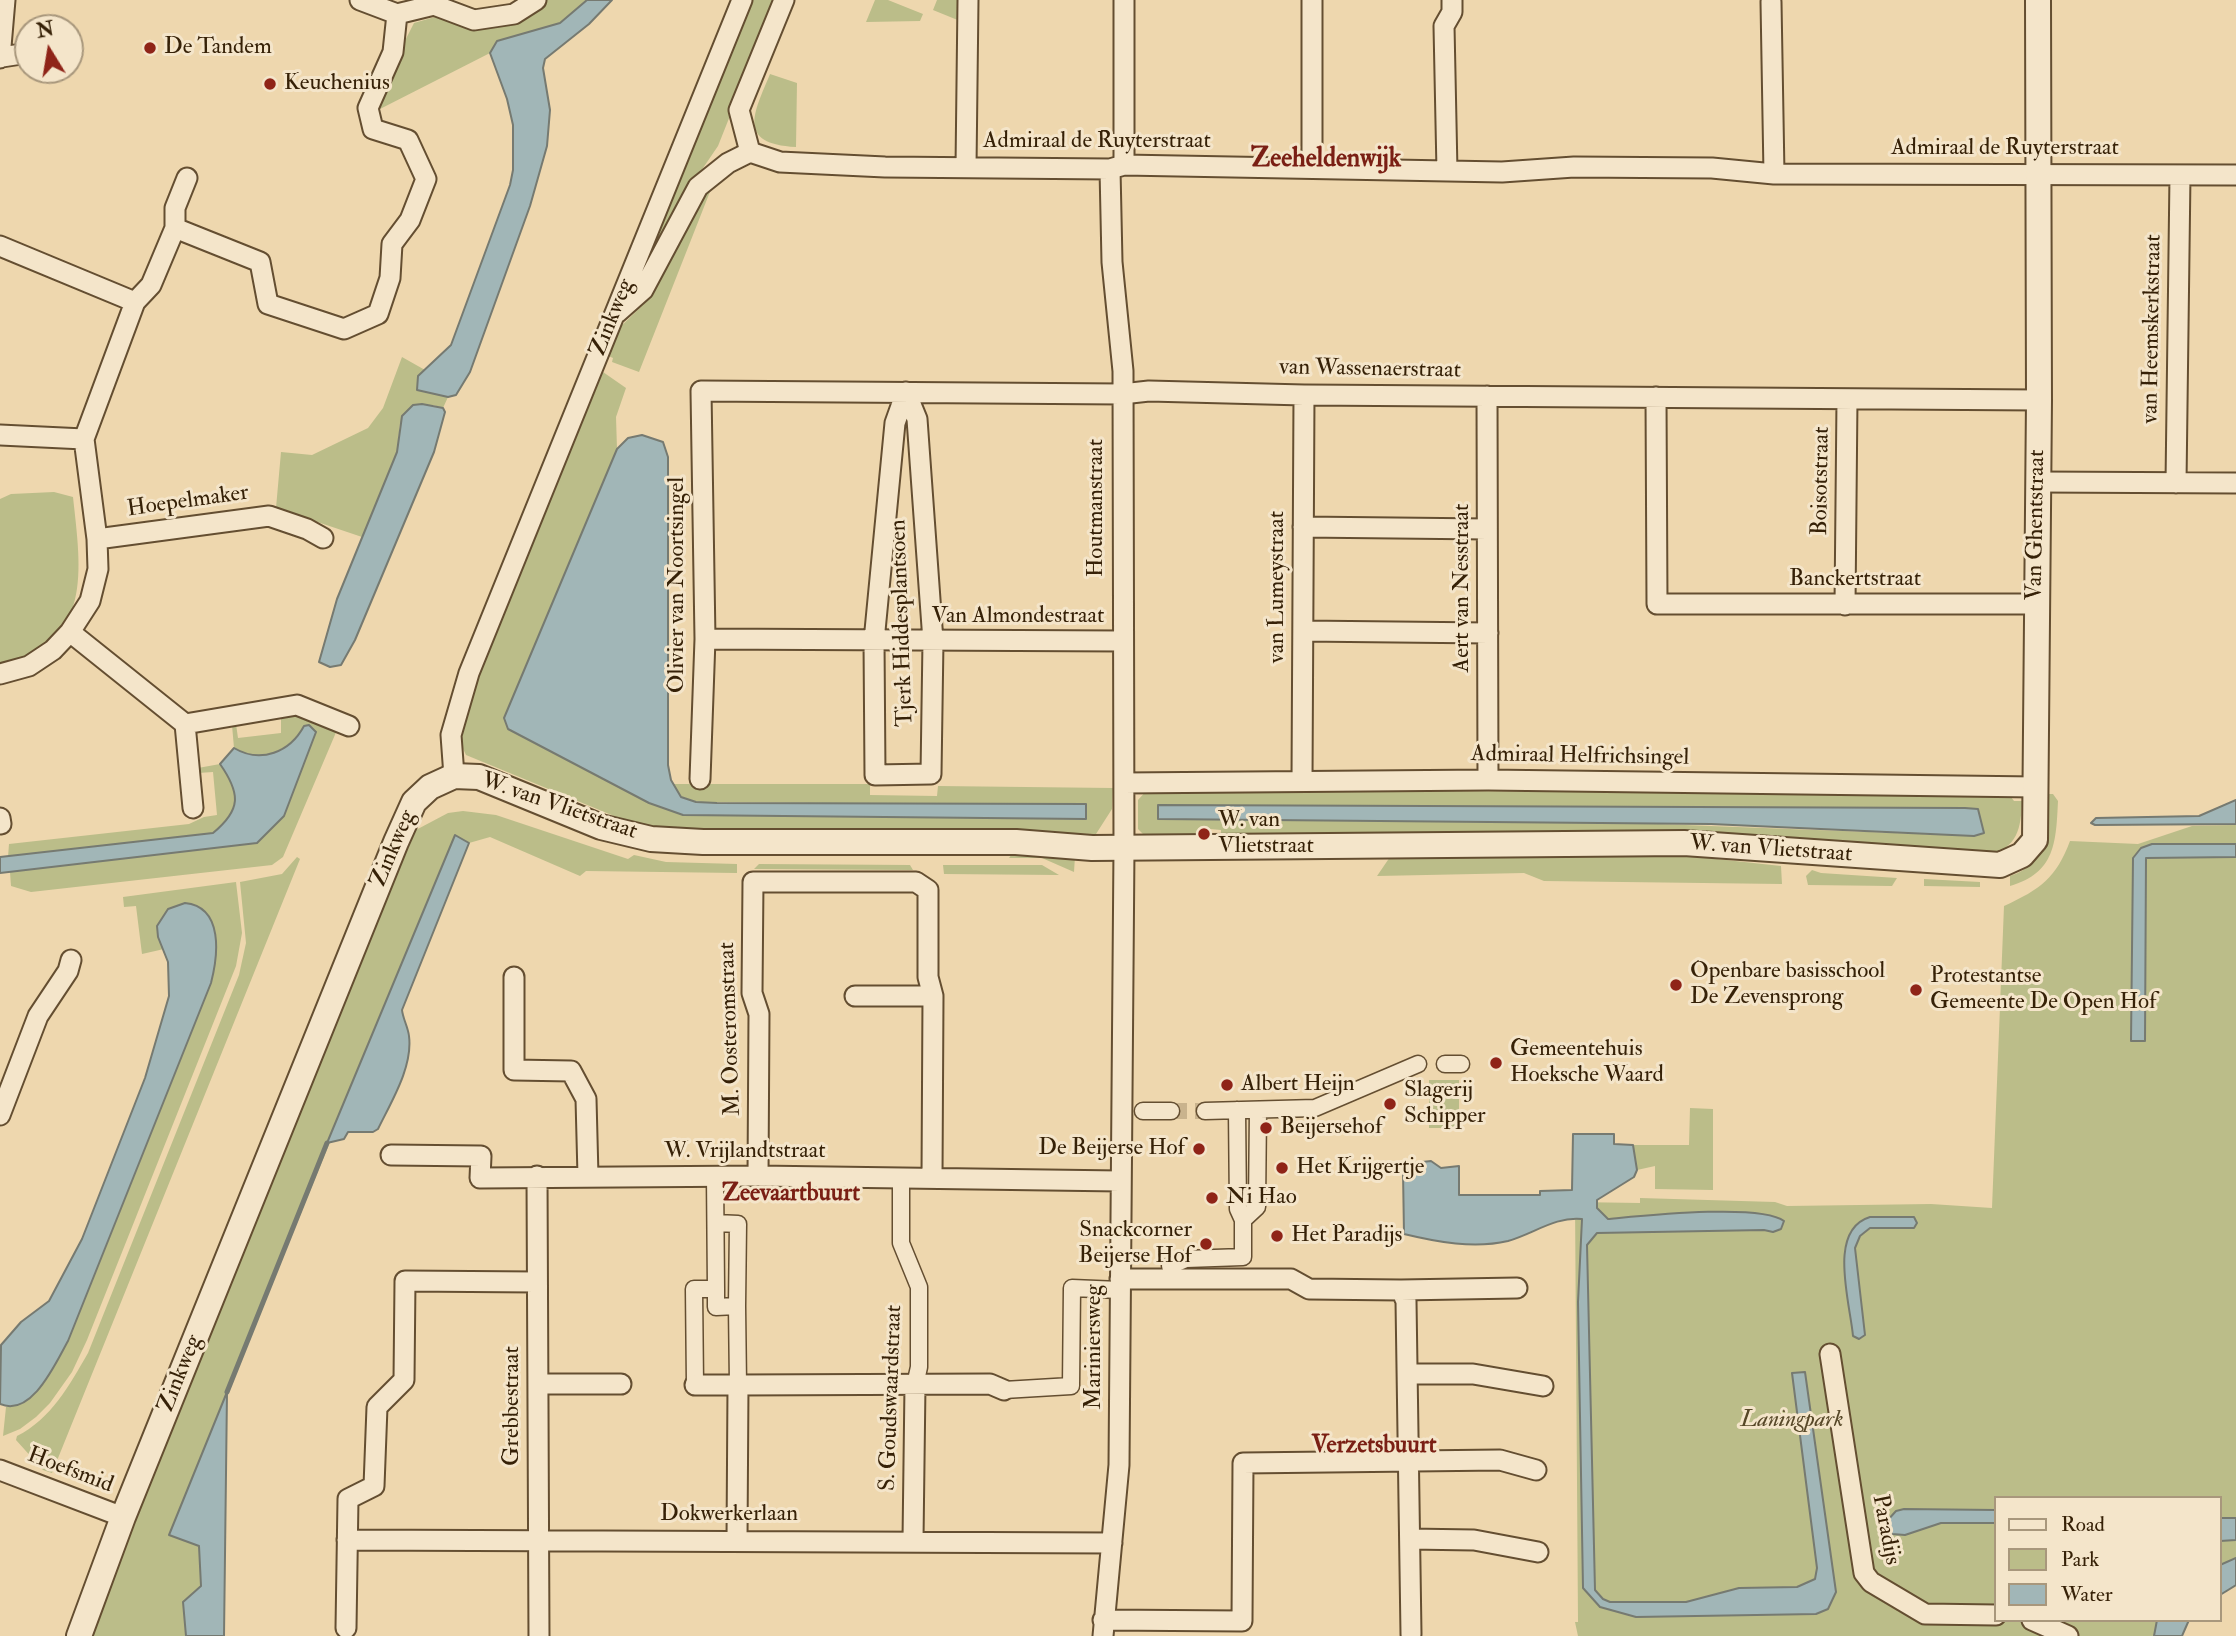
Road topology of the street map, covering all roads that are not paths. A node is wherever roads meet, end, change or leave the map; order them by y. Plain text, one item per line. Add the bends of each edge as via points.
1 (5, 0) edge
2 (360, 0) edge
3 (536, 0) edge
4 (742, 0) edge
5 (784, 0) edge
6 (968, 0) edge
7 (1125, 0) edge
8 (1312, 0) edge
9 (1452, 0) edge
10 (2038, 0) edge
11 (1771, 2) dead end
12 (397, 14) junction
13 (1, 58) edge
14 (750, 152) junction
15 (966, 167) junction
16 (1117, 167) junction
17 (1312, 168) junction
18 (1447, 171) junction
19 (2038, 173) junction
20 (1774, 174) junction
21 (2180, 175) junction
22 (2236, 175) edge
23 (187, 178) dead end
24 (175, 228) junction
25 (0, 246) edge
26 (135, 302) junction
27 (614, 316) junction
28 (701, 391) joint
29 (906, 392) junction
30 (1122, 394) junction
31 (1304, 395) junction
32 (1487, 396) junction
33 (1656, 397) junction
34 (1847, 398) junction
35 (2039, 400) junction
36 (0, 435) edge
37 (84, 439) junction
38 (2038, 482) junction
39 (2176, 483) junction
40 (2236, 483) edge
41 (1303, 527) junction
42 (1487, 529) junction
43 (323, 538) dead end
44 (97, 539) junction
45 (2036, 604) junction
46 (1845, 605) junction
47 (1303, 631) junction
48 (70, 632) junction
49 (1488, 633) junction
50 (705, 639) junction
51 (874, 641) junction
52 (933, 641) junction
53 (1122, 641) junction
54 (0, 674) edge
55 (185, 724) junction
56 (349, 726) dead end
57 (454, 776) junction
58 (700, 779) dead end
59 (1302, 780) junction
60 (1488, 780) junction
61 (1124, 783) junction
62 (2036, 787) junction
63 (193, 808) dead end
64 (0, 818) edge
65 (1, 824) edge
66 (1124, 848) junction
67 (2007, 864) joint
68 (71, 960) dead end
69 (514, 977) dead end
70 (855, 996) dead end
71 (933, 996) junction
72 (1418, 1064) dead end
73 (1445, 1064) dead end
74 (1461, 1064) dead end
75 (1258, 1110) junction
76 (1143, 1111) dead end
77 (1171, 1111) tunnel mouth
78 (1205, 1111) tunnel mouth
79 (1237, 1111) junction
80 (0, 1115) edge
81 (391, 1155) dead end
82 (537, 1176) junction
83 (589, 1176) junction
84 (715, 1176) junction
85 (758, 1176) junction
86 (932, 1177) junction
87 (901, 1178) junction
88 (1120, 1181) junction
89 (1243, 1220) junction
90 (716, 1223) junction
91 (1170, 1266) dead end
92 (536, 1282) junction
93 (1120, 1284) junction
94 (1517, 1288) dead end
95 (716, 1289) junction
96 (1401, 1290) junction
97 (737, 1306) junction
98 (1830, 1354) dead end
99 (1408, 1374) junction
100 (537, 1384) junction
101 (621, 1384) dead end
102 (695, 1385) joint
103 (738, 1385) junction
104 (915, 1385) junction
105 (1543, 1386) dead end
106 (1004, 1390) joint
107 (1408, 1461) junction
108 (0, 1470) edge
109 (1536, 1470) dead end
110 (123, 1517) junction
111 (1410, 1539) junction
112 (347, 1540) junction
113 (538, 1540) junction
114 (737, 1540) junction
115 (913, 1540) junction
116 (1112, 1543) junction
117 (1538, 1552) dead end
118 (1994, 1615) edge
119 (2036, 1622) edge
120 (346, 1628) dead end
121 (1103, 1628) edge
122 (1411, 1634) dead end
123 (79, 1636) edge
124 (539, 1636) edge
125 (2068, 1636) edge

1 - 13 street
2 - 12 street
3 - 12 street via 514,14 474,20 434,5
4 - 27 street, Zinkweg
5 - 14 street via 740,110
6 - 15 street
7 - 16 street, Houtmanstraat
8 - 17 street
9 - 18 street via 1452,12 1444,26
10 - 19 street, Van Ghentstraat
11 - 20 street
12 - 24 street via 393,52 368,108 373,129 408,140 426,179 410,220 392,244 390,278 378,314 344,329 268,304 260,262
14 - 15 street, Admiraal de Ruyterstraat via 780,162
14 - 27 street via 698,187 643,290
15 - 16 street, Admiraal de Ruyterstraat
16 - 17 street, Admiraal de Ruyterstraat
16 - 30 street, Houtmanstraat via 1112,262
17 - 18 street, Admiraal de Ruyterstraat
18 - 20 street, Admiraal de Ruyterstraat via 1712,168
19 - 20 street, Admiraal de Ruyterstraat
19 - 21 street, Admiraal de Ruyterstraat
19 - 35 street, Van Ghentstraat
21 - 22 street, Admiraal de Ruyterstraat
21 - 39 street, van Heemskerkstraat
23 - 24 street via 175,208
24 - 26 street via 151,285
25 - 26 street
26 - 37 street
27 - 57 street, Zinkweg via 469,673 451,735
28 - 29 street, van Wassenaerstraat
28 - 50 street, Olivier van Noortsingel
29 - 30 street, van Wassenaerstraat
29 - 51 street, Tjerk Hiddesplantsoen via 895,423
29 - 52 street, Tjerk Hiddesplantsoen via 917,419
30 - 31 street, van Wassenaerstraat
30 - 53 street, Houtmanstraat
31 - 32 street, van Wassenaerstraat
31 - 41 street, van Lumeystraat
32 - 33 street, van Wassenaerstraat
32 - 42 street, Aert van Nesstraat
33 - 34 street, van Wassenaerstraat
33 - 46 street, Banckertstraat via 1657,604
34 - 35 street, van Wassenaerstraat
34 - 46 street, Boisotstraat
35 - 38 street, Van Ghentstraat
36 - 37 street
37 - 44 street
38 - 39 street
38 - 45 street, Van Ghentstraat
39 - 40 street
41 - 42 street
41 - 47 street, van Lumeystraat
42 - 49 street, Aert van Nesstraat
43 - 44 street, Hoepelmaker via 269,516
44 - 48 street via 98,569 90,601
45 - 46 street, Banckertstraat
45 - 62 street, Van Ghentstraat
47 - 49 street
47 - 59 street, van Lumeystraat
48 - 54 street via 29,666
48 - 55 street
49 - 60 street, Aert van Nesstraat
50 - 51 street, Van Almondestraat
50 - 58 street, Olivier van Noortsingel
51 - 52 street, Van Almondestraat
51 - 52 street, Tjerk Hiddesplantsoen via 875,775 931,774
52 - 53 street, Van Almondestraat
53 - 61 street, Houtmanstraat
55 - 56 street via 297,705
55 - 63 street
57 - 66 street, W. van Vlietstraat via 478,777 601,827 651,839 1016,842
57 - 110 street, Zinkweg via 430,787 414,802 396,842
59 - 60 street, Admiraal Helfrichsingel
59 - 61 street, Admiraal Helfrichsingel
60 - 62 street, Admiraal Helfrichsingel
61 - 66 street, Houtmanstraat
62 - 67 street, Van Ghentstraat via 2035,840
64 - 65 street
66 - 67 street, W. van Vlietstraat via 1684,843
66 - 88 street, Mariniersweg
68 - 80 street via 38,1016
69 - 83 street via 514,1070 570,1071 586,1099
70 - 71 street
71 - 85 street, M. Oosteromstraat via 928,977 928,890 916,882 753,882 752,993 759,1014
71 - 86 street
72 - 75 street via 1315,1108
73 - 74 street
75 - 79 street
75 - 89 street via 1257,1207
76 - 77 street
78 - 79 street
79 - 89 street via 1238,1209
81 - 82 street, W. Vrijlandtstraat via 481,1156 481,1178
82 - 83 street, W. Vrijlandtstraat
82 - 92 street, Grebbestraat
83 - 84 street, W. Vrijlandtstraat
84 - 85 street, W. Vrijlandtstraat
84 - 90 street
85 - 87 street, W. Vrijlandtstraat
86 - 87 street, W. Vrijlandtstraat
86 - 88 street, W. Vrijlandtstraat
87 - 104 street, S. Goudswaardstraat via 901,1243 919,1287
88 - 93 street, Mariniersweg
89 - 91 street via 1243,1257 1186,1259
90 - 95 street
90 - 97 street via 738,1224
92 - 100 street, Grebbestraat
92 - 112 street via 405,1281 404,1380 377,1407 374,1486 348,1500
93 - 96 street via 1291,1279 1309,1289
93 - 106 street via 1072,1288 1071,1386
93 - 116 street, Mariniersweg via 1119,1465
94 - 96 street
95 - 97 street via 716,1307
95 - 102 street via 694,1289
96 - 99 street via 1406,1301
97 - 103 street
98 - 118 street, Paradijs via 1864,1573 1871,1582 1925,1614
99 - 105 street via 1473,1374
99 - 107 street
100 - 101 street
100 - 113 street, Grebbestraat
102 - 103 street
103 - 104 street
103 - 114 street
104 - 106 street via 990,1384
104 - 115 street, S. Goudswaardstraat
107 - 109 street via 1500,1460
107 - 111 street
107 - 121 street via 1243,1463 1242,1622
108 - 110 street, Hoefsmid
110 - 123 street, Zinkweg
111 - 117 street via 1474,1540
111 - 122 street
112 - 113 street, Dokwerkerlaan
112 - 120 street
113 - 114 street, Dokwerkerlaan
113 - 124 street, Grebbestraat
114 - 115 street, Dokwerkerlaan
115 - 116 street, Dokwerkerlaan
116 - 121 street, Mariniersweg
119 - 125 street

